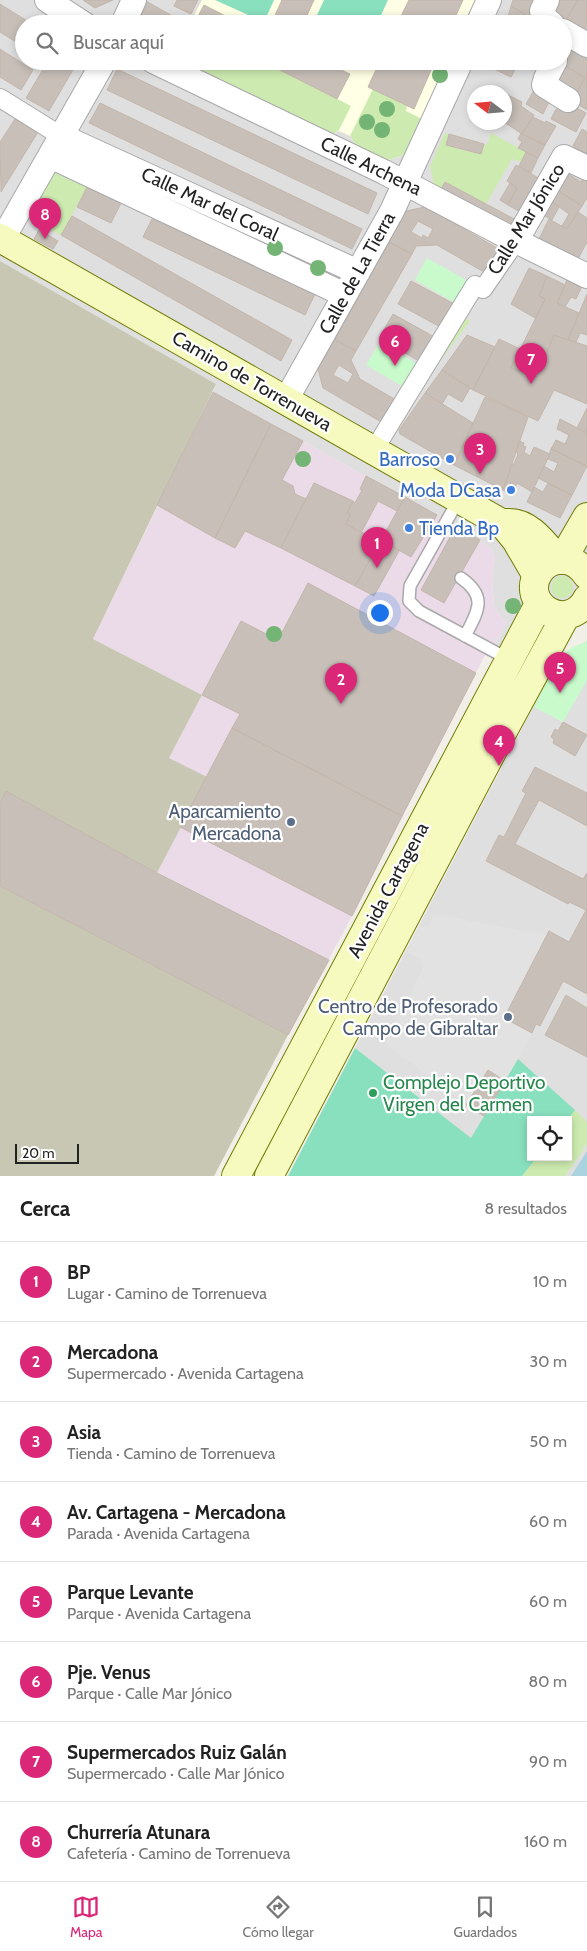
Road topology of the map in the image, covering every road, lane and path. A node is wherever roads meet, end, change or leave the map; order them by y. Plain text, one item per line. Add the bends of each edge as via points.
1 (47, 0) edge
2 (134, 0) edge
3 (489, 0) edge
4 (547, 0) edge
5 (70, 15) edge
6 (127, 15) edge
7 (482, 15) edge
8 (544, 15) edge
9 (99, 70) edge
10 (172, 70) edge
11 (457, 70) edge
12 (550, 70) edge
13 (0, 98) edge
14 (568, 100) dead end
15 (61, 136) junction
16 (50, 156) junction
17 (587, 168) edge
18 (406, 183) junction
19 (1, 239) edge
20 (516, 241) junction
21 (358, 272) junction
22 (587, 276) edge
23 (345, 295) junction
24 (286, 400) junction
25 (374, 450) junction
26 (459, 499) junction
27 (587, 517) edge
28 (552, 565) junction
29 (587, 575) edge
30 (461, 578) dead end
31 (539, 604) junction
32 (576, 607) edge
33 (465, 636) junction
34 (510, 660) junction
35 (499, 710) junction
36 (236, 1176) edge
37 (269, 1176) edge

1 - 5 street
2 - 6 street
3 - 7 street
4 - 8 street via 542,11
9 - 15 street
10 - 18 street, Calle Archena
11 - 18 street, Calle de La Tierra
12 - 14 street via 544,85
13 - 15 street
15 - 16 street
15 - 21 street, Calle Mar del Coral
16 - 19 street
16 - 23 street, Calle Mar del Coral
17 - 20 street, Calle Mar Jónico via 564,157
18 - 20 street, Calle Archena
18 - 21 street, Calle de La Tierra
19 - 24 main road, Camino de Torrenueva
20 - 22 street, Calle Archena
20 - 25 street, Calle Mar Jónico via 483,289 475,285
21 - 23 street, Calle de La Tierra
23 - 24 street, Calle de La Tierra
24 - 25 main road, Camino de Torrenueva
25 - 26 main road, Camino de Torrenueva
26 - 28 main road, Camino de Torrenueva via 502,524 516,540
26 - 33 lane via 430,560 410,586 409,601 418,611
27 - 28 main road
28 - 29 main road via 577,564
28 - 31 main road via 534,591
30 - 33 lane via 471,585 479,601 475,618
31 - 32 main road via 551,613
31 - 34 main road, Avenida Cartagena
32 - 35 main road, Avenida Cartagena
33 - 34 lane
34 - 35 main road, Avenida Cartagena
35 - 36 main road, Avenida Cartagena
35 - 37 main road, Avenida Cartagena

